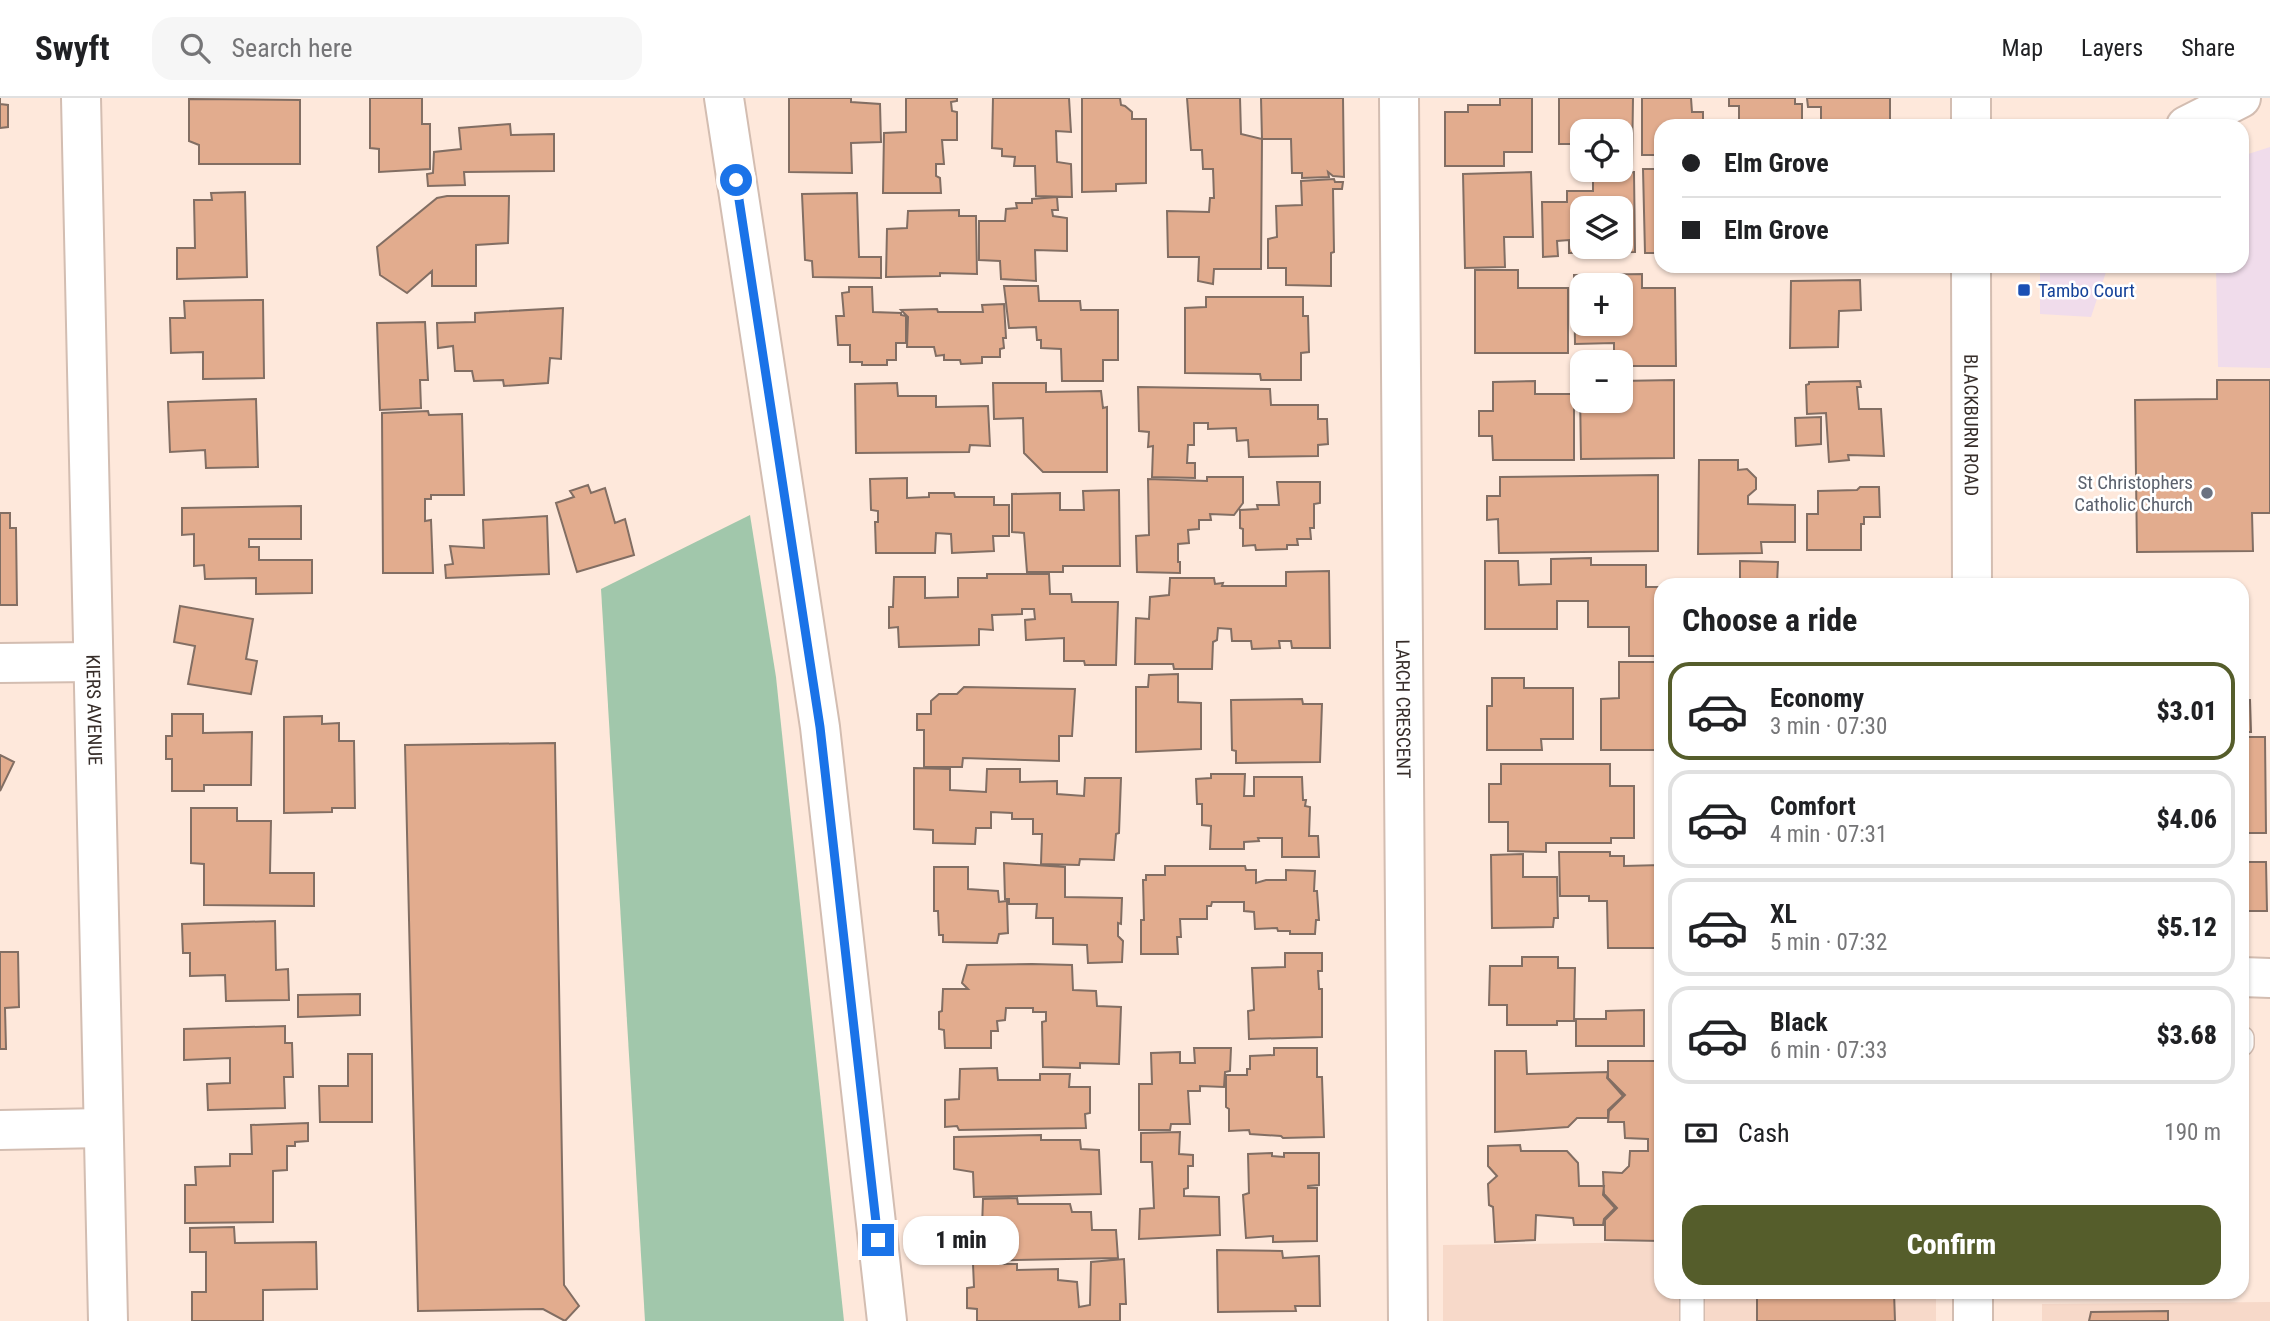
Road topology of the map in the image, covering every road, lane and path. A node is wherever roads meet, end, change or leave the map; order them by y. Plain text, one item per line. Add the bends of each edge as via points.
1 (81, 98) edge
2 (724, 98) edge
3 (1399, 98) edge
4 (1970, 98) edge
5 (2241, 98) edge
6 (1971, 119) edge
7 (2200, 119) edge
8 (1971, 273) edge
9 (1972, 578) edge
10 (92, 662) junction
11 (0, 663) edge
12 (2249, 977) edge
13 (2270, 978) edge
14 (103, 1128) junction
15 (0, 1130) edge
16 (1692, 1299) edge
17 (1973, 1299) edge
18 (108, 1321) edge
19 (887, 1321) edge
20 (1408, 1321) edge
21 (1692, 1321) edge
22 (1973, 1321) edge

1 - 10 street, KIERS AVENUE
2 - 19 street via 820,727
3 - 20 street, LARCH CRESCENT
4 - 6 street
5 - 7 street
8 - 9 street, BLACKBURN ROAD
10 - 11 street
10 - 14 street, KIERS AVENUE
12 - 13 street
14 - 15 street
14 - 18 street, KIERS AVENUE
16 - 21 lane
17 - 22 street

